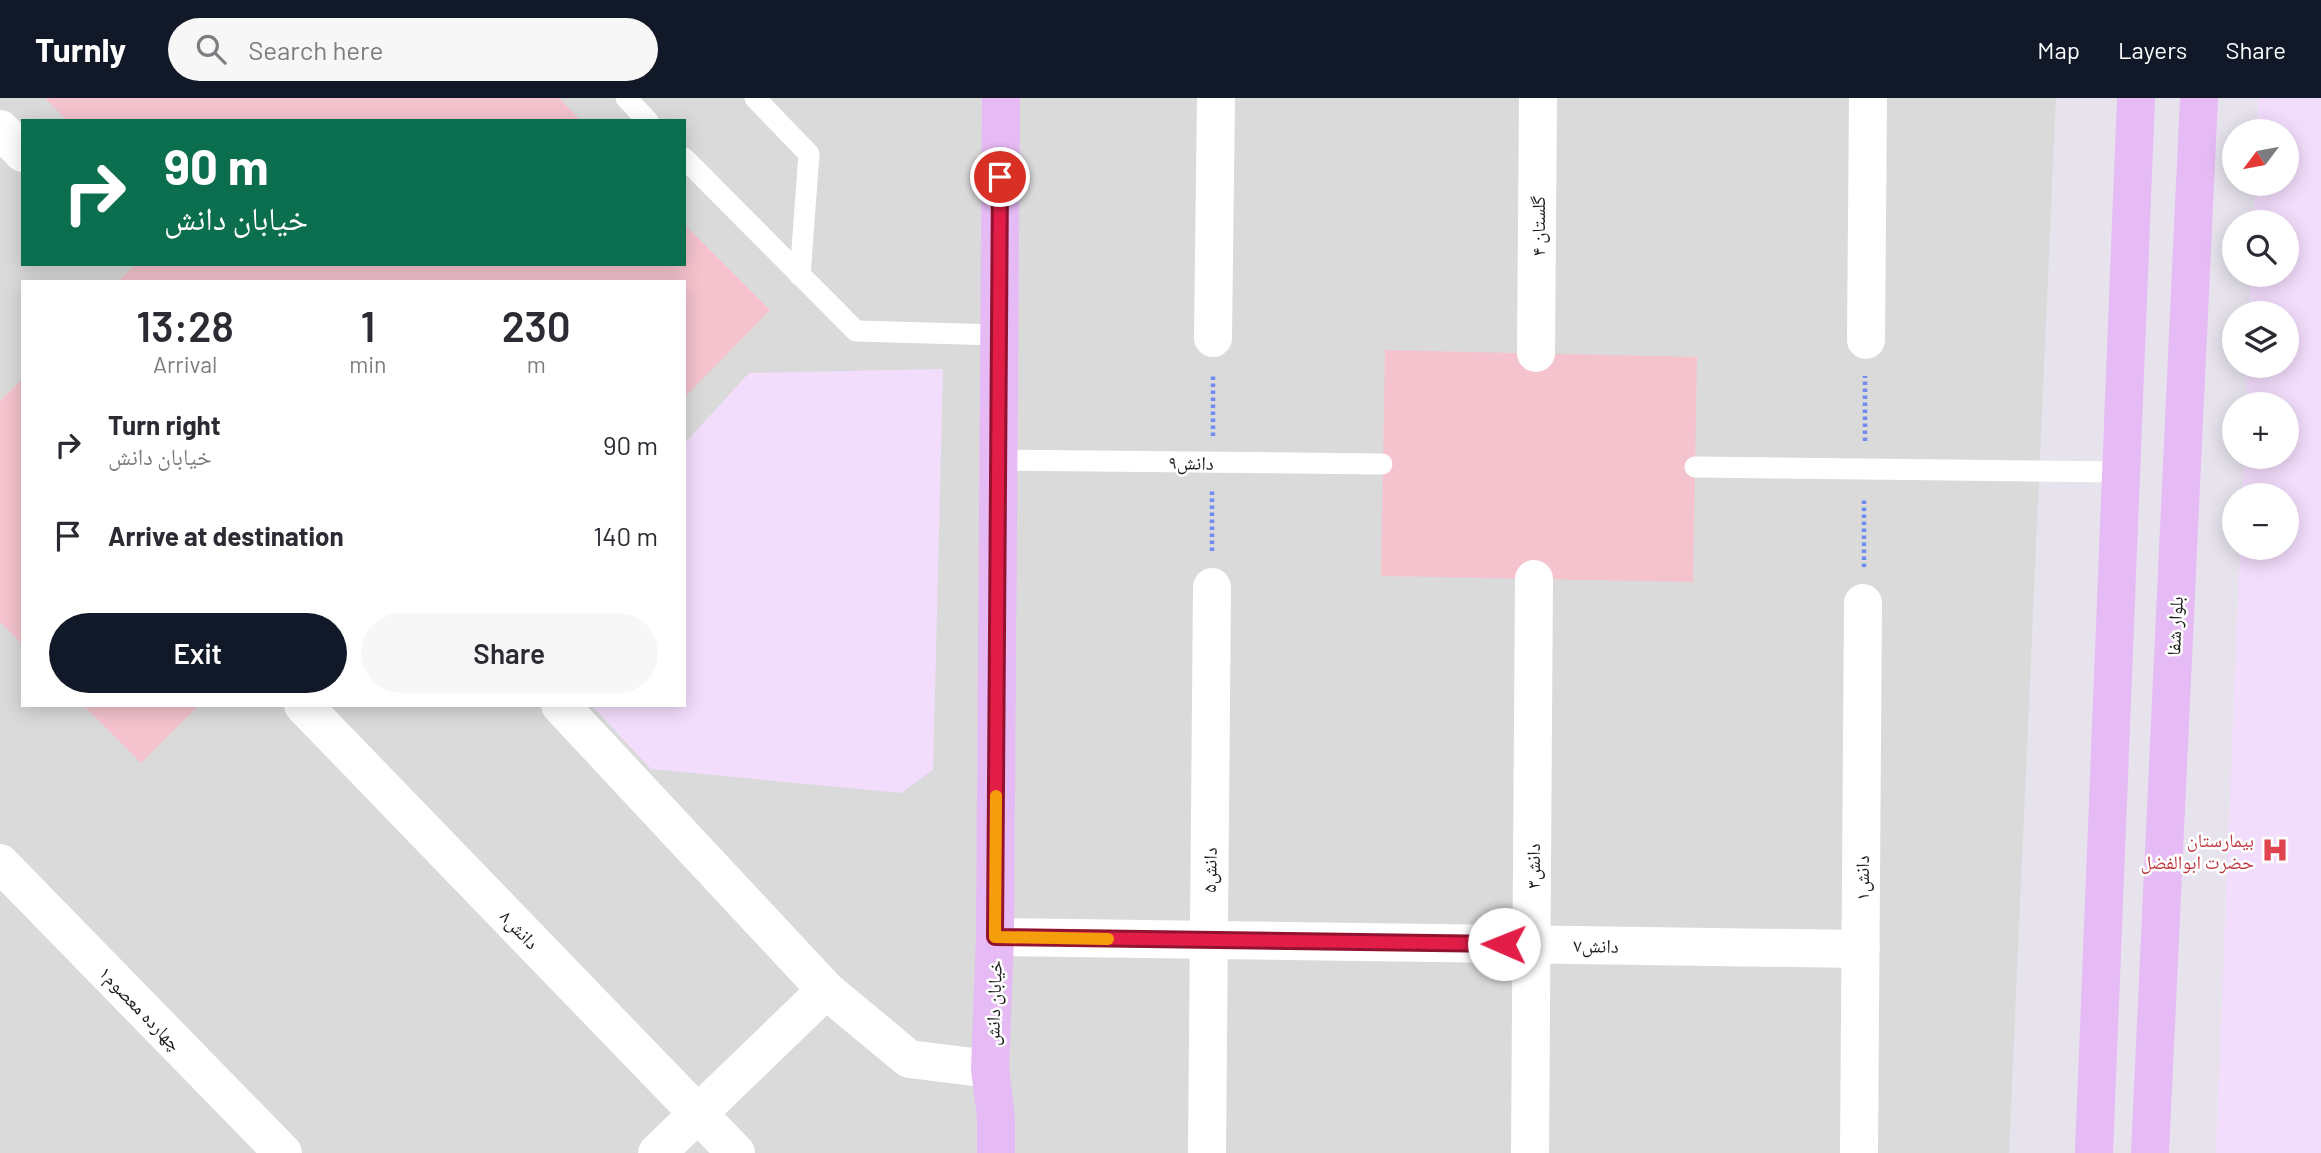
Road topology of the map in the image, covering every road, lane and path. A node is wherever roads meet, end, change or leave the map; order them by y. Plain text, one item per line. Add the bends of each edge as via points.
1 (626, 98) edge
2 (755, 98) edge
3 (1001, 98) edge
4 (1216, 98) edge
5 (1538, 98) edge
6 (1868, 98) edge
7 (2136, 98) edge
8 (2199, 98) edge
9 (646, 119) edge
10 (0, 129) edge
11 (21, 151) edge
12 (686, 160) edge
13 (800, 276) junction
14 (999, 335) junction
15 (1213, 338) joint
16 (1866, 340) joint
17 (1536, 353) dead end
18 (999, 460) junction
19 (1213, 462) junction
20 (1382, 464) dead end
21 (1695, 467) dead end
22 (1864, 469) junction
23 (2121, 472) junction
24 (1534, 579) dead end
25 (1212, 587) joint
26 (1863, 603) joint
27 (305, 707) edge
28 (562, 707) edge
29 (0, 863) edge
30 (995, 937) junction
31 (1208, 940) junction
32 (1531, 944) junction
33 (1861, 948) junction
34 (827, 990) junction
35 (990, 1069) junction
36 (698, 1114) junction
37 (283, 1153) edge
38 (657, 1153) edge
39 (736, 1153) edge
40 (974, 1153) edge
41 (996, 1153) edge
42 (1207, 1153) edge
43 (1530, 1153) edge
44 (1859, 1153) edge
45 (2094, 1153) edge
46 (2150, 1153) edge

1 - 9 lane
2 - 13 lane via 809,154
3 - 14 main road, خیابان دانش
4 - 15 street
5 - 17 street, گلستان ۴
6 - 16 street
7 - 23 main road
8 - 46 main road, بلوار شفا
10 - 11 street
12 - 13 lane
13 - 14 lane via 856,331
14 - 18 main road, خیابان دانش
15 - 19 path
16 - 22 path
18 - 19 lane, دانش۹
18 - 30 main road, خیابان دانش
19 - 20 lane, دانش۹
19 - 25 path
21 - 22 lane
22 - 23 lane
22 - 26 path
23 - 45 main road
24 - 32 street, دانش۳
25 - 31 street, دانش۵
26 - 33 street, دانش۱
27 - 36 street, دانش۸
28 - 34 street
29 - 37 street, چهارده معصوم۱
30 - 31 street, دانش۷
30 - 35 main road, خیابان دانش
31 - 32 street, دانش۷
31 - 42 street, دانش۵
32 - 33 street, دانش۷
32 - 43 street, دانش۳
33 - 44 street, دانش۱
34 - 35 street via 909,1059
34 - 36 street
35 - 40 main road, خیابان دانش via 973,1109
35 - 41 main road, خیابان دانش
36 - 38 street
36 - 39 street, دانش۸

